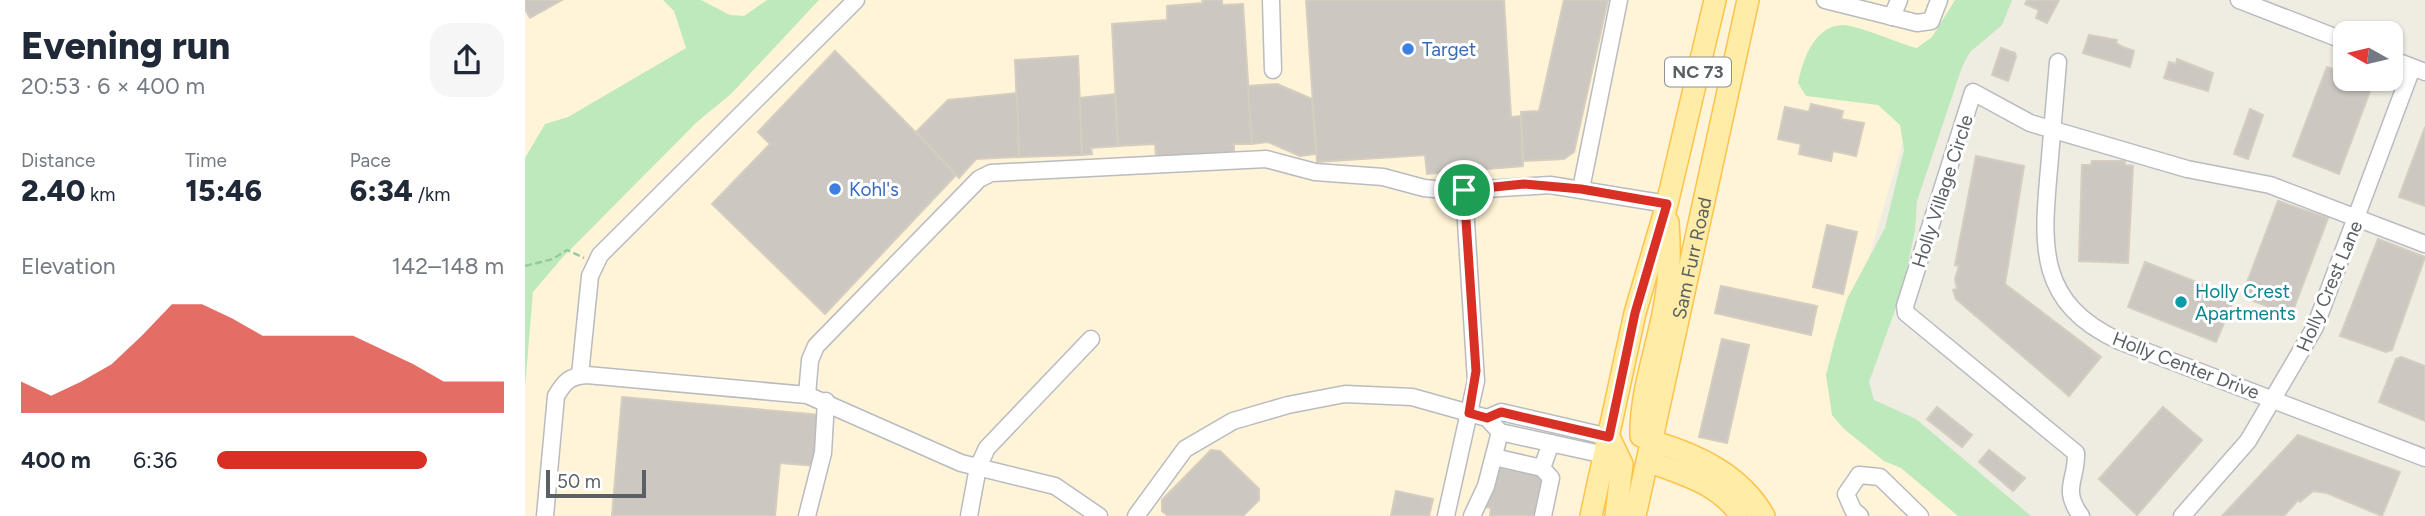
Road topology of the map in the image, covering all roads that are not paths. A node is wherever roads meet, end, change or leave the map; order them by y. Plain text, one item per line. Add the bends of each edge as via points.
1 (856, 0) edge
2 (1271, 0) edge
3 (1619, 0) edge
4 (1714, 0) edge
5 (1748, 0) edge
6 (1825, 0) edge
7 (1899, 0) edge
8 (1939, 0) edge
9 (2239, 0) edge
10 (1892, 17) junction
11 (2333, 36) edge
12 (2058, 62) dead end
13 (2419, 70) edge
14 (1273, 71) dead end
15 (2052, 129) junction
16 (1581, 189) junction
17 (1464, 190) junction
18 (1667, 204) junction
19 (2357, 218) junction
20 (2425, 244) edge
21 (1091, 339) dead end
22 (580, 375) junction
23 (807, 395) junction
24 (2276, 398) junction
25 (826, 401) junction
26 (1469, 413) junction
27 (1487, 418) junction
28 (1500, 432) junction
29 (1552, 443) junction
30 (1607, 446) junction
31 (1649, 451) junction
32 (1494, 457) junction
33 (2425, 458) edge
34 (978, 467) junction
35 (1542, 468) junction
36 (1448, 508) edge
37 (1473, 511) edge
38 (545, 516) edge
39 (807, 516) edge
40 (969, 516) edge
41 (1099, 516) edge
42 (1136, 516) edge
43 (1543, 516) edge
44 (1591, 516) edge
45 (1616, 516) edge
46 (1635, 516) edge
47 (1741, 516) edge
48 (1764, 516) edge
49 (1860, 516) edge
50 (1920, 516) edge
51 (2081, 516) edge
52 (2182, 516) edge

1 - 22 street via 616,239 595,267 590,276
2 - 14 street
3 - 16 street
4 - 18 main road, Sam Furr Road / NC 73
5 - 31 main road, Sam Furr Road / NC 73
6 - 10 street
7 - 10 street
8 - 10 street via 1931,21
9 - 11 street
12 - 15 street, Holly Center Drive
13 - 19 street, Holly Crest Lane
15 - 19 street, Holly Village Circle via 2187,169 2270,185
15 - 24 street, Holly Center Drive via 2044,242 2050,270 2068,302 2094,327 2119,341
15 - 51 street, Holly Village Circle via 2030,123 1973,92 1905,306 1914,320 2076,453 2069,490
16 - 17 street via 1524,184
16 - 18 street
17 - 23 street via 1315,172 1266,159 991,173 979,179 816,346
17 - 26 street via 1476,371
18 - 30 main road, Sam Furr Road / NC 73 via 1635,313
18 - 31 main road via 1666,302 1641,426
19 - 20 street, Holly Village Circle
19 - 24 street, Holly Crest Lane via 2315,327
21 - 34 street via 1002,429
22 - 23 street
22 - 38 street via 565,381 557,396
23 - 25 street
24 - 33 street, Holly Center Drive
24 - 52 street, Holly Crest Lane via 2248,441
25 - 34 street
25 - 39 street via 824,453
26 - 27 street
26 - 36 street
26 - 42 street via 1412,397 1345,394 1233,421 1185,449
27 - 28 street
27 - 30 street via 1501,412
28 - 29 street
28 - 32 street
29 - 30 street
29 - 35 street
30 - 44 main road, Sam Furr Road / NC 73
30 - 45 main road via 1622,464
31 - 46 main road, Sam Furr Road / NC 73
31 - 47 main road via 1703,481
31 - 48 main road via 1683,451 1724,472
32 - 35 street
32 - 37 street
34 - 40 street
34 - 41 street via 1055,486
35 - 43 street via 1551,478
36 - 37 street
49 - 50 street via 1846,494 1859,475 1880,477

